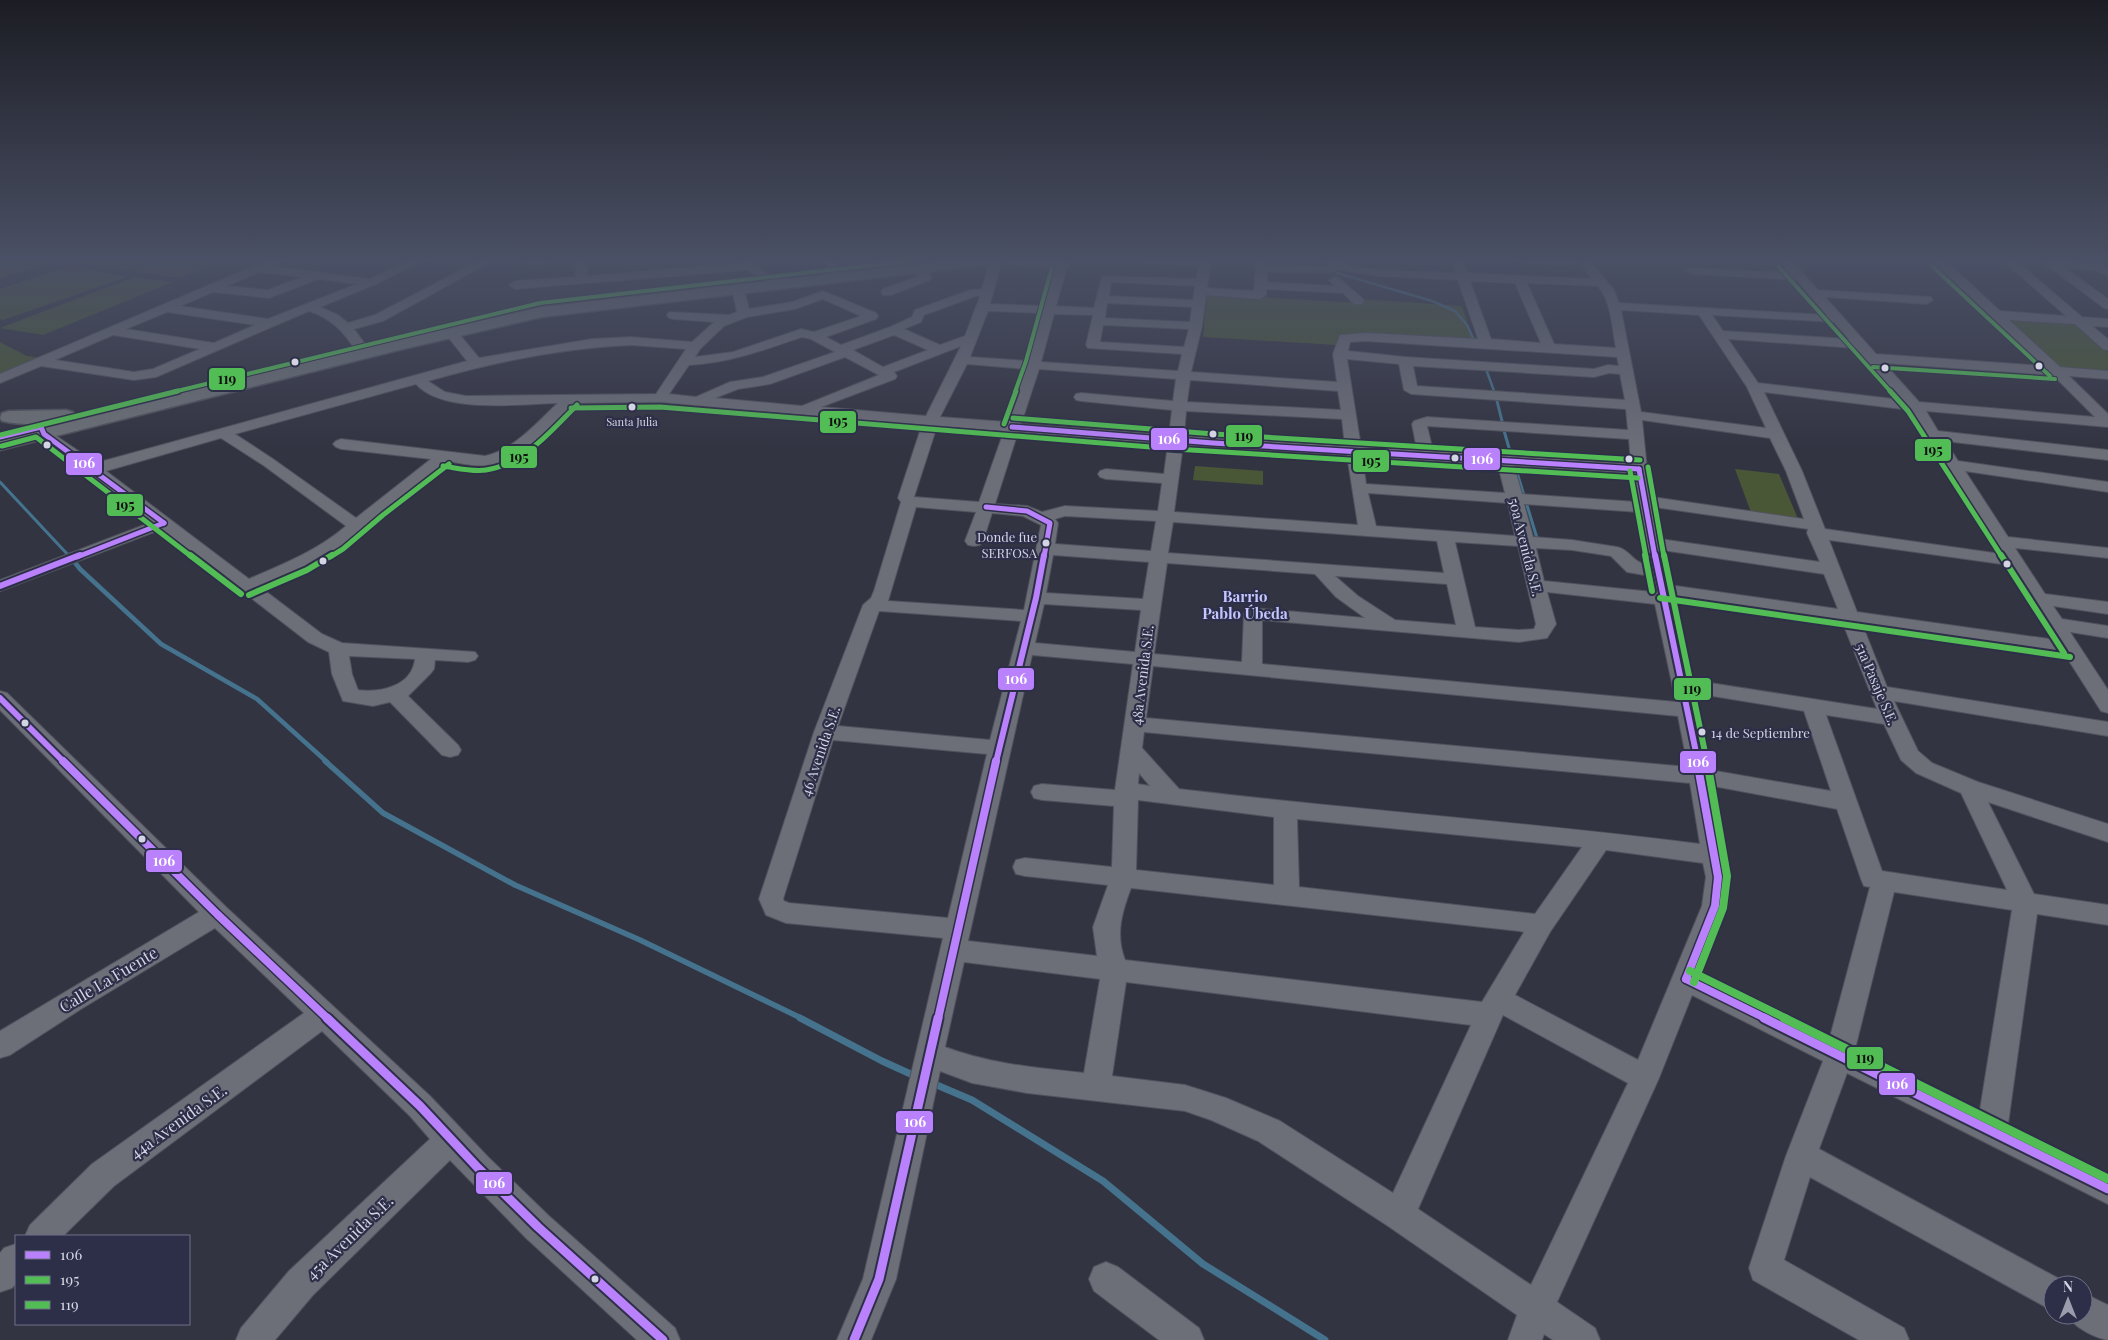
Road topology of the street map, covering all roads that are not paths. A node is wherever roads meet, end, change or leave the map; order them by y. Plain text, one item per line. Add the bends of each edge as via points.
1 (133, 323) edge
2 (260, 323) edge
3 (273, 323) edge
4 (341, 323) edge
5 (363, 323) edge
6 (464, 323) edge
7 (494, 323) edge
8 (721, 323) edge
9 (853, 323) edge
10 (907, 323) edge
11 (977, 323) edge
12 (1046, 323) edge
13 (1097, 323) edge
14 (1162, 323) edge
15 (1196, 323) edge
16 (1479, 323) edge
17 (1538, 323) edge
18 (1617, 323) edge
19 (1712, 323) edge
20 (1841, 323) edge
21 (2006, 323) edge
22 (2080, 323) edge
23 (269, 324) junction
24 (1196, 326) junction
25 (347, 327) junction
26 (895, 330) junction
27 (112, 332) junction
28 (450, 332) junction
29 (1721, 335) junction
30 (815, 336) junction
31 (971, 338) junction
32 (1486, 343) junction
33 (1862, 344) junction
34 (695, 346) junction
35 (2108, 346) edge
36 (217, 347) junction
37 (1549, 347) junction
38 (361, 348) junction
39 (939, 350) junction
40 (845, 351) junction
41 (1190, 351) junction
42 (1623, 353) junction
43 (1340, 354) junction
44 (1874, 358) junction
45 (962, 360) junction
46 (685, 361) junction
47 (1405, 361) junction
48 (41, 362) junction
49 (476, 363) junction
50 (1034, 364) junction
51 (1626, 370) junction
52 (2056, 370) junction
53 (885, 371) junction
54 (2108, 375) edge
55 (1183, 377) junction
56 (0, 379) edge
57 (419, 379) junction
58 (1345, 387) junction
59 (1754, 387) junction
60 (1081, 397) dead end
61 (660, 398) junction
62 (571, 399) junction
63 (698, 400) junction
64 (1179, 406) junction
65 (1915, 406) junction
66 (804, 409) junction
67 (1634, 410) junction
68 (92, 414) junction
69 (1348, 415) junction
70 (931, 421) junction
71 (7, 422) edge
72 (2108, 423) edge
73 (1012, 427) junction
74 (43, 430) junction
75 (223, 433) junction
76 (1776, 434) junction
77 (1636, 435) junction
78 (1936, 435) junction
79 (0, 437) edge
80 (1176, 440) junction
81 (0, 444) edge
82 (341, 444) dead end
83 (1355, 452) junction
84 (1426, 455) junction
85 (2108, 455) edge
86 (444, 457) junction
87 (1504, 460) junction
88 (1954, 465) junction
89 (94, 470) junction
90 (1639, 470) junction
91 (1106, 474) dead end
92 (1171, 479) junction
93 (2108, 487) edge
94 (1359, 488) junction
95 (1521, 499) junction
96 (909, 502) junction
97 (1646, 504) junction
98 (986, 507) junction
99 (1165, 516) junction
100 (1042, 517) junction
101 (350, 521) junction
102 (164, 523) junction
103 (1815, 529) junction
104 (1368, 530) junction
105 (1445, 536) junction
106 (974, 541) dead end
107 (1524, 542) junction
108 (2003, 542) junction
109 (1653, 543) junction
110 (1046, 549) junction
111 (2108, 553) edge
112 (1159, 558) junction
113 (2016, 561) junction
114 (1830, 569) junction
115 (1321, 570) junction
116 (1454, 579) junction
117 (1535, 585) junction
118 (0, 586) edge
119 (246, 587) junction
120 (1661, 587) junction
121 (2040, 599) junction
122 (1151, 604) junction
123 (872, 605) junction
124 (1034, 607) junction
125 (2108, 608) edge
126 (1848, 616) junction
127 (2056, 624) junction
128 (1395, 626) junction
129 (1467, 632) junction
130 (2108, 632) edge
131 (1024, 648) junction
132 (2071, 648) junction
133 (338, 649) junction
134 (426, 654) junction
135 (468, 656) dead end
136 (1144, 658) junction
137 (1252, 668) junction
138 (2100, 681) edge
139 (1682, 686) junction
140 (1879, 692) junction
141 (395, 695) junction
142 (0, 698) edge
143 (1812, 705) junction
144 (2108, 706) edge
145 (1688, 710) junction
146 (1891, 718) junction
147 (1136, 724) junction
148 (2108, 729) edge
149 (825, 732) junction
150 (999, 748) junction
151 (450, 750) dead end
152 (1131, 750) junction
153 (1699, 776) junction
154 (1970, 788) junction
155 (1042, 792) dead end
156 (1126, 795) junction
157 (1173, 797) junction
158 (1846, 802) junction
159 (1285, 810) junction
160 (2108, 833) edge
161 (1600, 840) junction
162 (1714, 854) junction
163 (1024, 867) dead end
164 (1124, 876) junction
165 (1884, 881) junction
166 (1287, 896) junction
167 (2026, 903) junction
168 (217, 914) junction
169 (2108, 915) edge
170 (1541, 925) junction
171 (957, 940) junction
172 (1115, 968) junction
173 (1686, 979) junction
174 (1493, 1007) junction
175 (323, 1015) junction
176 (0, 1046) edge
177 (1839, 1055) junction
178 (925, 1071) junction
179 (1645, 1078) junction
180 (1096, 1088) junction
181 (1992, 1130) junction
182 (450, 1140) junction
183 (1801, 1156) junction
184 (2108, 1189) edge
185 (1399, 1215) junction
186 (42, 1235) edge
187 (15, 1261) edge
188 (0, 1276) edge
189 (1106, 1279) dead end
190 (2043, 1289) edge
191 (1536, 1308) junction
192 (2093, 1316) edge
193 (2108, 1324) edge
194 (253, 1340) edge
195 (663, 1340) edge
196 (854, 1340) edge
197 (1187, 1340) edge
198 (1525, 1340) edge
199 (1583, 1340) edge
200 (1892, 1340) edge

1 - 27 street
2 - 23 street
3 - 23 street
4 - 25 street
5 - 25 street
6 - 38 main road
7 - 28 main road
8 - 34 street
9 - 30 street
10 - 26 street
11 - 31 street
12 - 50 street
13 - 41 street via 1093,345
14 - 24 street
15 - 24 street, 48a Avenida S.E.
16 - 32 street
17 - 37 street
18 - 42 street
19 - 29 street, 51a Pasaje S.E.
20 - 33 street
21 - 52 street
22 - 35 street
23 - 36 street
24 - 41 street, 48a Avenida S.E.
25 - 38 street
26 - 39 street
26 - 40 street
27 - 36 street
27 - 48 street
28 - 49 street
28 - 74 main road
29 - 33 street
29 - 59 street, 51a Pasaje S.E.
30 - 40 street
30 - 46 street via 801,333 736,355
31 - 39 street
31 - 45 street
32 - 37 street
32 - 43 street via 1345,338
33 - 44 street
34 - 46 street
34 - 49 street via 631,341 592,343
36 - 48 street via 156,374 143,376
37 - 42 street
38 - 68 main road
39 - 53 street
40 - 53 street
40 - 63 street via 765,381 735,385
41 - 55 street, 48a Avenida S.E.
42 - 51 street
43 - 47 street
43 - 58 street
44 - 52 street
44 - 65 street
45 - 50 street
45 - 70 street
46 - 61 street
47 - 51 street via 1594,373 1608,369
47 - 67 street via 1411,390
48 - 56 street
49 - 57 street
50 - 55 street
50 - 73 street
51 - 67 street
52 - 54 street
52 - 72 street
53 - 66 street via 890,376
55 - 58 street
55 - 64 street, 48a Avenida S.E.
57 - 62 street via 426,388 444,398
57 - 75 street
58 - 69 street
59 - 65 street
59 - 76 street, 51a Pasaje S.E.
60 - 64 street
61 - 62 street
61 - 63 street
62 - 86 street via 503,457 485,461
63 - 66 street
64 - 69 street
64 - 80 street, 48a Avenida S.E.
65 - 72 street
65 - 78 street
66 - 70 street
67 - 76 street
67 - 77 street
68 - 71 main road
68 - 74 main road
69 - 83 street
70 - 73 street
70 - 96 street, 46 Avenida S.E. via 906,498
71 - 74 main road
71 - 79 main road
73 - 80 street
73 - 98 street
74 - 81 main road
74 - 89 street
75 - 89 street
75 - 101 street
76 - 103 street, 51a Pasaje S.E. via 1794,471
77 - 84 street via 1427,421 1419,424
77 - 90 street
78 - 85 street
78 - 88 street
80 - 83 street
80 - 92 street, 48a Avenida S.E.
82 - 86 street
83 - 84 street
83 - 94 street
84 - 87 street
86 - 101 street via 378,508
87 - 90 street
87 - 95 street, 50a Avenida S.E.
88 - 93 street
88 - 108 street
89 - 102 street
90 - 97 street
91 - 92 street
92 - 99 street, 48a Avenida S.E.
94 - 95 street
94 - 104 street
95 - 97 street
95 - 107 street, 50a Avenida S.E.
96 - 98 street
96 - 123 street, 46 Avenida S.E. via 883,592 879,601
97 - 103 street
97 - 109 street
98 - 100 street via 1027,511
98 - 106 street
99 - 100 street via 1065,511
99 - 104 street
99 - 112 street, 48a Avenida S.E.
100 - 110 street via 1050,523
101 - 119 street via 338,542 304,562
102 - 118 street
102 - 119 street
103 - 113 street
103 - 114 street, 51a Pasaje S.E.
104 - 105 street
105 - 107 street
105 - 116 street
107 - 117 street, 50a Avenida S.E.
107 - 120 street via 1607,550 1623,556 1628,564
108 - 111 street
108 - 113 street
109 - 114 street
109 - 120 street
110 - 112 street
110 - 124 street
112 - 115 street
112 - 122 street, 48a Avenida S.E.
113 - 121 street
114 - 126 street, 51a Pasaje S.E.
115 - 116 street
115 - 128 street via 1349,600
116 - 129 street
117 - 120 street
117 - 129 street, 50a Avenida S.E. via 1546,624 1540,634 1519,636
119 - 133 street via 315,638
120 - 126 street
120 - 139 street
121 - 125 street
121 - 127 street
122 - 124 street
122 - 136 street, 48a Avenida S.E.
123 - 124 street
123 - 149 street, 46 Avenida S.E.
124 - 131 street
126 - 132 street
126 - 140 street, 51a Pasaje S.E.
127 - 130 street
127 - 132 street
128 - 129 street
128 - 137 street via 1253,614
131 - 136 street
131 - 150 street
132 - 138 street
133 - 134 street
133 - 141 street via 350,696 373,699
134 - 135 street
134 - 141 street via 424,669
136 - 137 street
136 - 147 street, 48a Avenida S.E.
137 - 145 street
138 - 144 street
139 - 143 street
139 - 145 street
140 - 146 street, 51a Pasaje S.E.
140 - 148 street
141 - 151 street
142 - 168 street
143 - 146 street
143 - 158 street
145 - 153 street
146 - 154 street, 51a Pasaje S.E. via 1909,755 1924,768
147 - 152 street, 48a Avenida S.E.
147 - 153 street
149 - 150 street
149 - 171 street, 46 Avenida S.E. via 771,899 775,908 786,913
150 - 171 street
152 - 156 street, 48a Avenida S.E.
152 - 157 street
153 - 158 street
153 - 162 street
154 - 160 street, 51a Pasaje S.E.
154 - 167 street
155 - 156 street
156 - 157 street
156 - 164 street, 48a Avenida S.E.
157 - 159 street
158 - 165 street via 1873,879
159 - 161 street
159 - 166 street
161 - 162 street
161 - 170 street
162 - 173 street via 1718,877 1715,906
163 - 164 street
164 - 166 street
164 - 172 street, 48a Avenida S.E. via 1106,927 1108,950
165 - 167 street
165 - 177 street
166 - 170 street
167 - 169 street
167 - 181 street
168 - 175 street
168 - 176 street, Calle La Fuente
170 - 174 street
171 - 172 street
171 - 178 street
172 - 174 street
172 - 180 street, 48a Avenida S.E.
173 - 177 street
173 - 179 street
174 - 179 street
174 - 185 street
175 - 182 street via 420,1106
175 - 186 street, 44a Avenida S.E. via 103,1175
177 - 181 street
177 - 183 street
178 - 180 street via 972,1070
178 - 196 street via 879,1279
179 - 191 street
180 - 185 street via 1185,1098 1216,1108 1269,1131
181 - 184 street
182 - 194 street, 45a Avenida S.E. via 301,1283
182 - 195 street via 593,1279
183 - 190 street
183 - 200 street via 1765,1268
185 - 191 street
187 - 188 street
189 - 197 street
191 - 198 street
191 - 199 street
192 - 193 street

